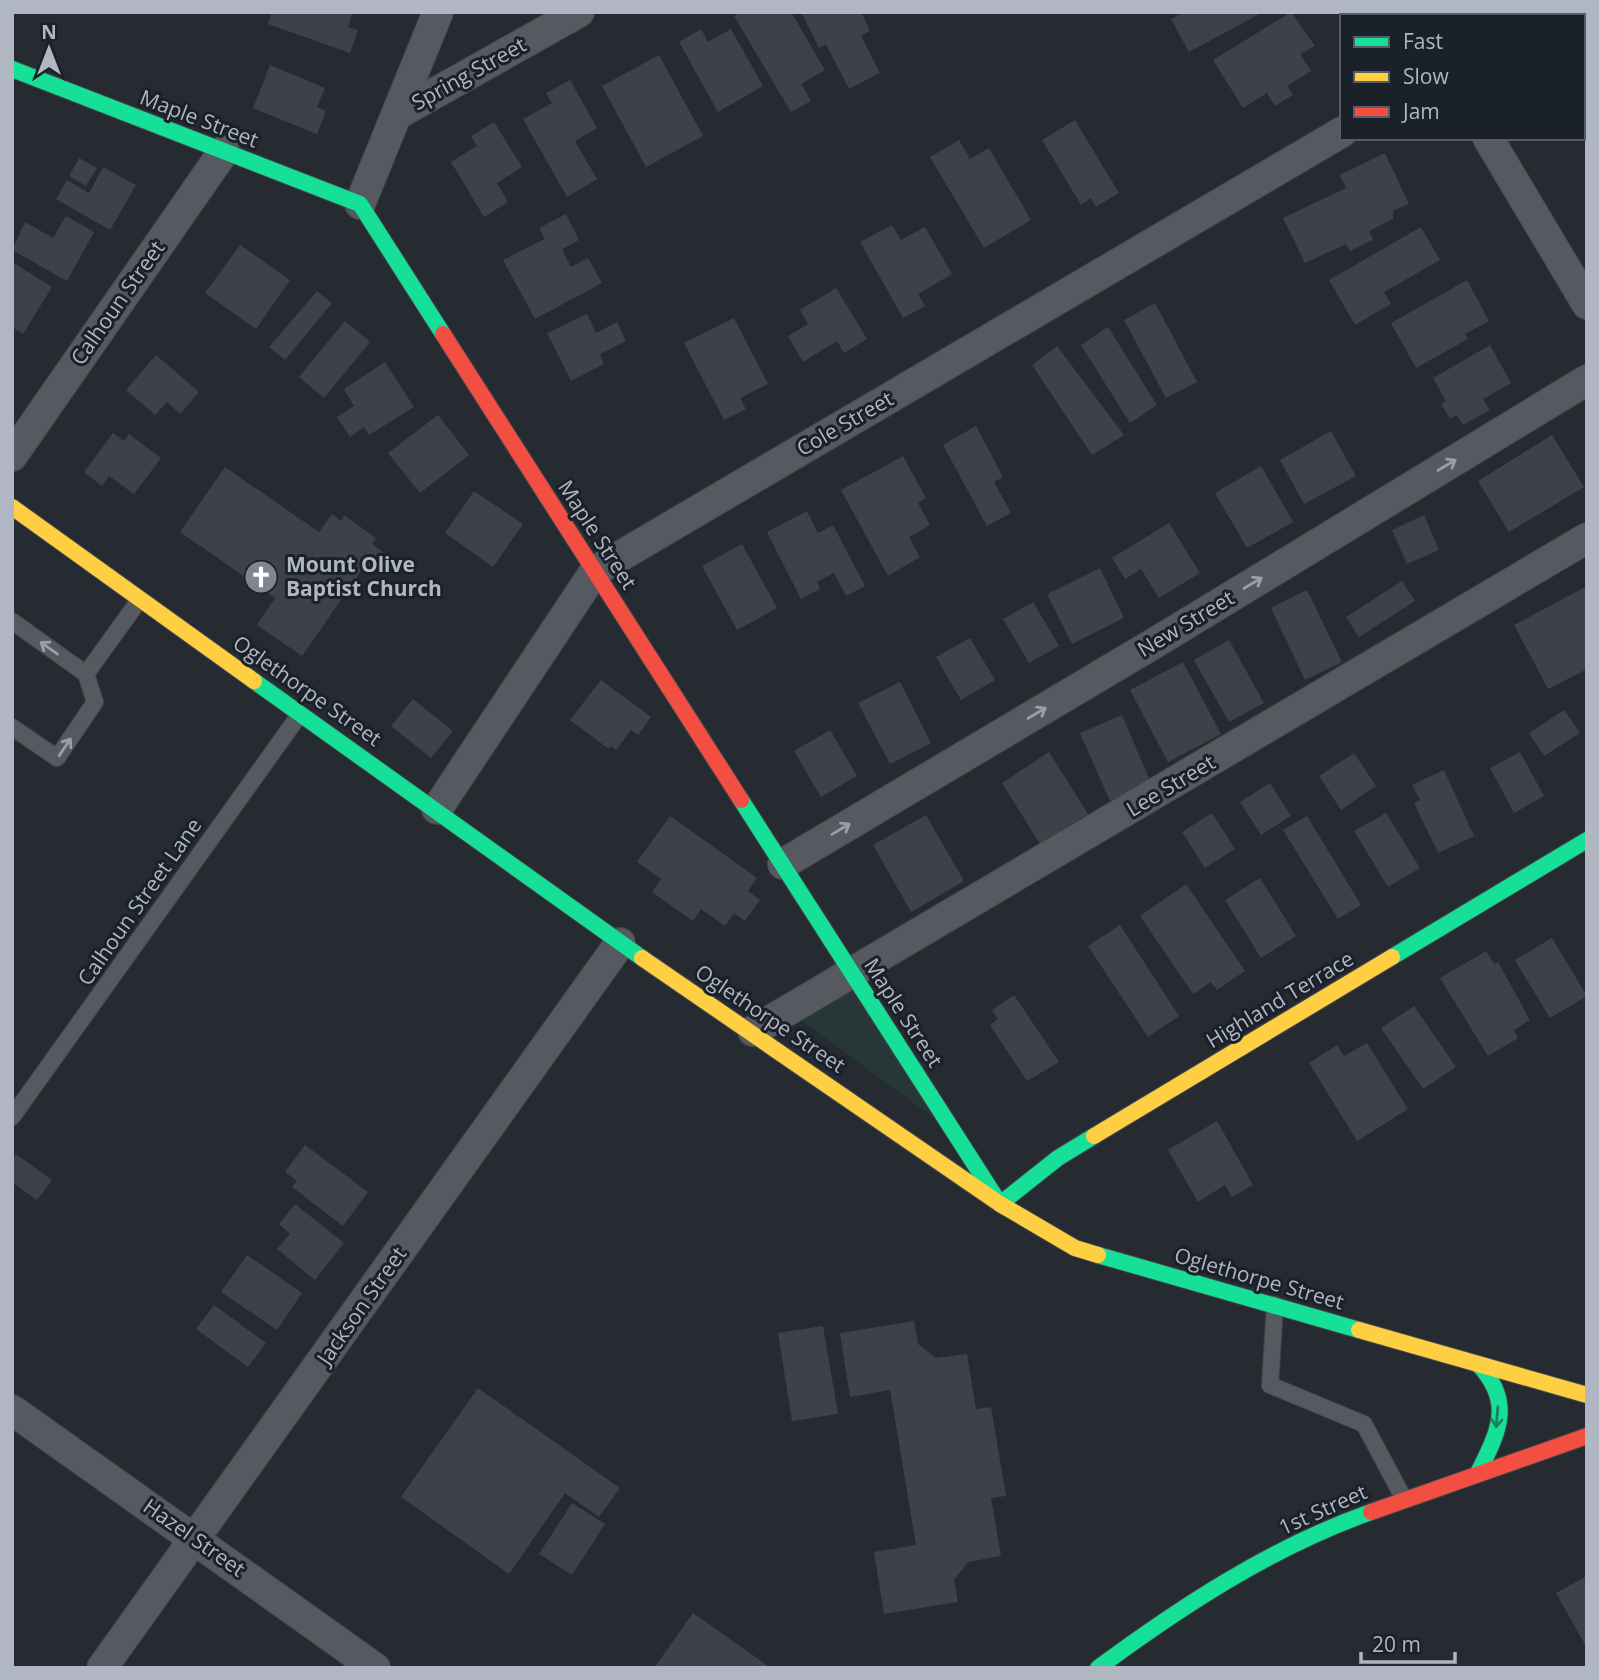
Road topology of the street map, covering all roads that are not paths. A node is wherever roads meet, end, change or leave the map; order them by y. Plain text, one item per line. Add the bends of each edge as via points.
1 (438, 12) edge
2 (579, 12) edge
3 (12, 69) edge
4 (396, 115) junction
5 (1340, 133) edge
6 (1489, 140) edge
7 (224, 151) junction
8 (360, 204) junction
9 (1587, 304) edge
10 (1587, 380) edge
11 (12, 456) edge
12 (12, 507) edge
13 (1587, 538) edge
14 (595, 571) junction
15 (140, 599) junction
16 (12, 621) edge
17 (86, 674) junction
18 (301, 712) junction
19 (12, 727) edge
20 (437, 809) junction
21 (1587, 840) edge
22 (783, 864) junction
23 (620, 943) junction
24 (854, 975) junction
25 (753, 1031) junction
26 (12, 1117) edge
27 (1000, 1204) junction
28 (1275, 1306) junction
29 (1478, 1364) junction
30 (1587, 1395) edge
31 (12, 1410) edge
32 (1587, 1436) edge
33 (1478, 1473) junction
34 (1404, 1499) junction
35 (196, 1539) junction
36 (102, 1668) edge
37 (375, 1668) edge
38 (1098, 1668) edge

1 - 4 street
2 - 4 street, Spring Street
3 - 7 street, Maple Street
4 - 8 street
5 - 14 street, Cole Street
6 - 9 street
7 - 8 street, Maple Street
7 - 11 street, Calhoun Street
8 - 14 street, Maple Street
22 -> 10 street, New Street
12 - 15 street, Oglethorpe Street
13 - 24 street, Lee Street
14 - 20 street, Cole Street
14 - 22 street, Maple Street
15 - 17 lane
15 - 18 street, Oglethorpe Street
17 -> 16 lane
19 -> 17 lane via 57,758 95,702
18 - 20 street, Oglethorpe Street
18 - 26 lane, Calhoun Street Lane
20 - 23 street, Oglethorpe Street
21 - 27 street, Highland Terrace via 1058,1158
22 - 24 street, Maple Street
23 - 25 street, Oglethorpe Street
23 - 35 street, Jackson Street
24 - 25 street, Lee Street
24 - 27 street, Maple Street
25 - 27 street, Oglethorpe Street
27 - 28 street, Oglethorpe Street via 1075,1248
28 - 29 street, Oglethorpe Street
28 - 34 lane via 1270,1385 1364,1424
29 - 30 street, Oglethorpe Street
29 -> 33 street via 1496,1385 1499,1411 1494,1439
31 - 35 street, Hazel Street
32 - 33 street, 1st Street
33 - 34 street, 1st Street
34 - 38 street, 1st Street via 1332,1526 1272,1556 1169,1616
35 - 36 street, Jackson Street
35 - 37 street, Hazel Street

